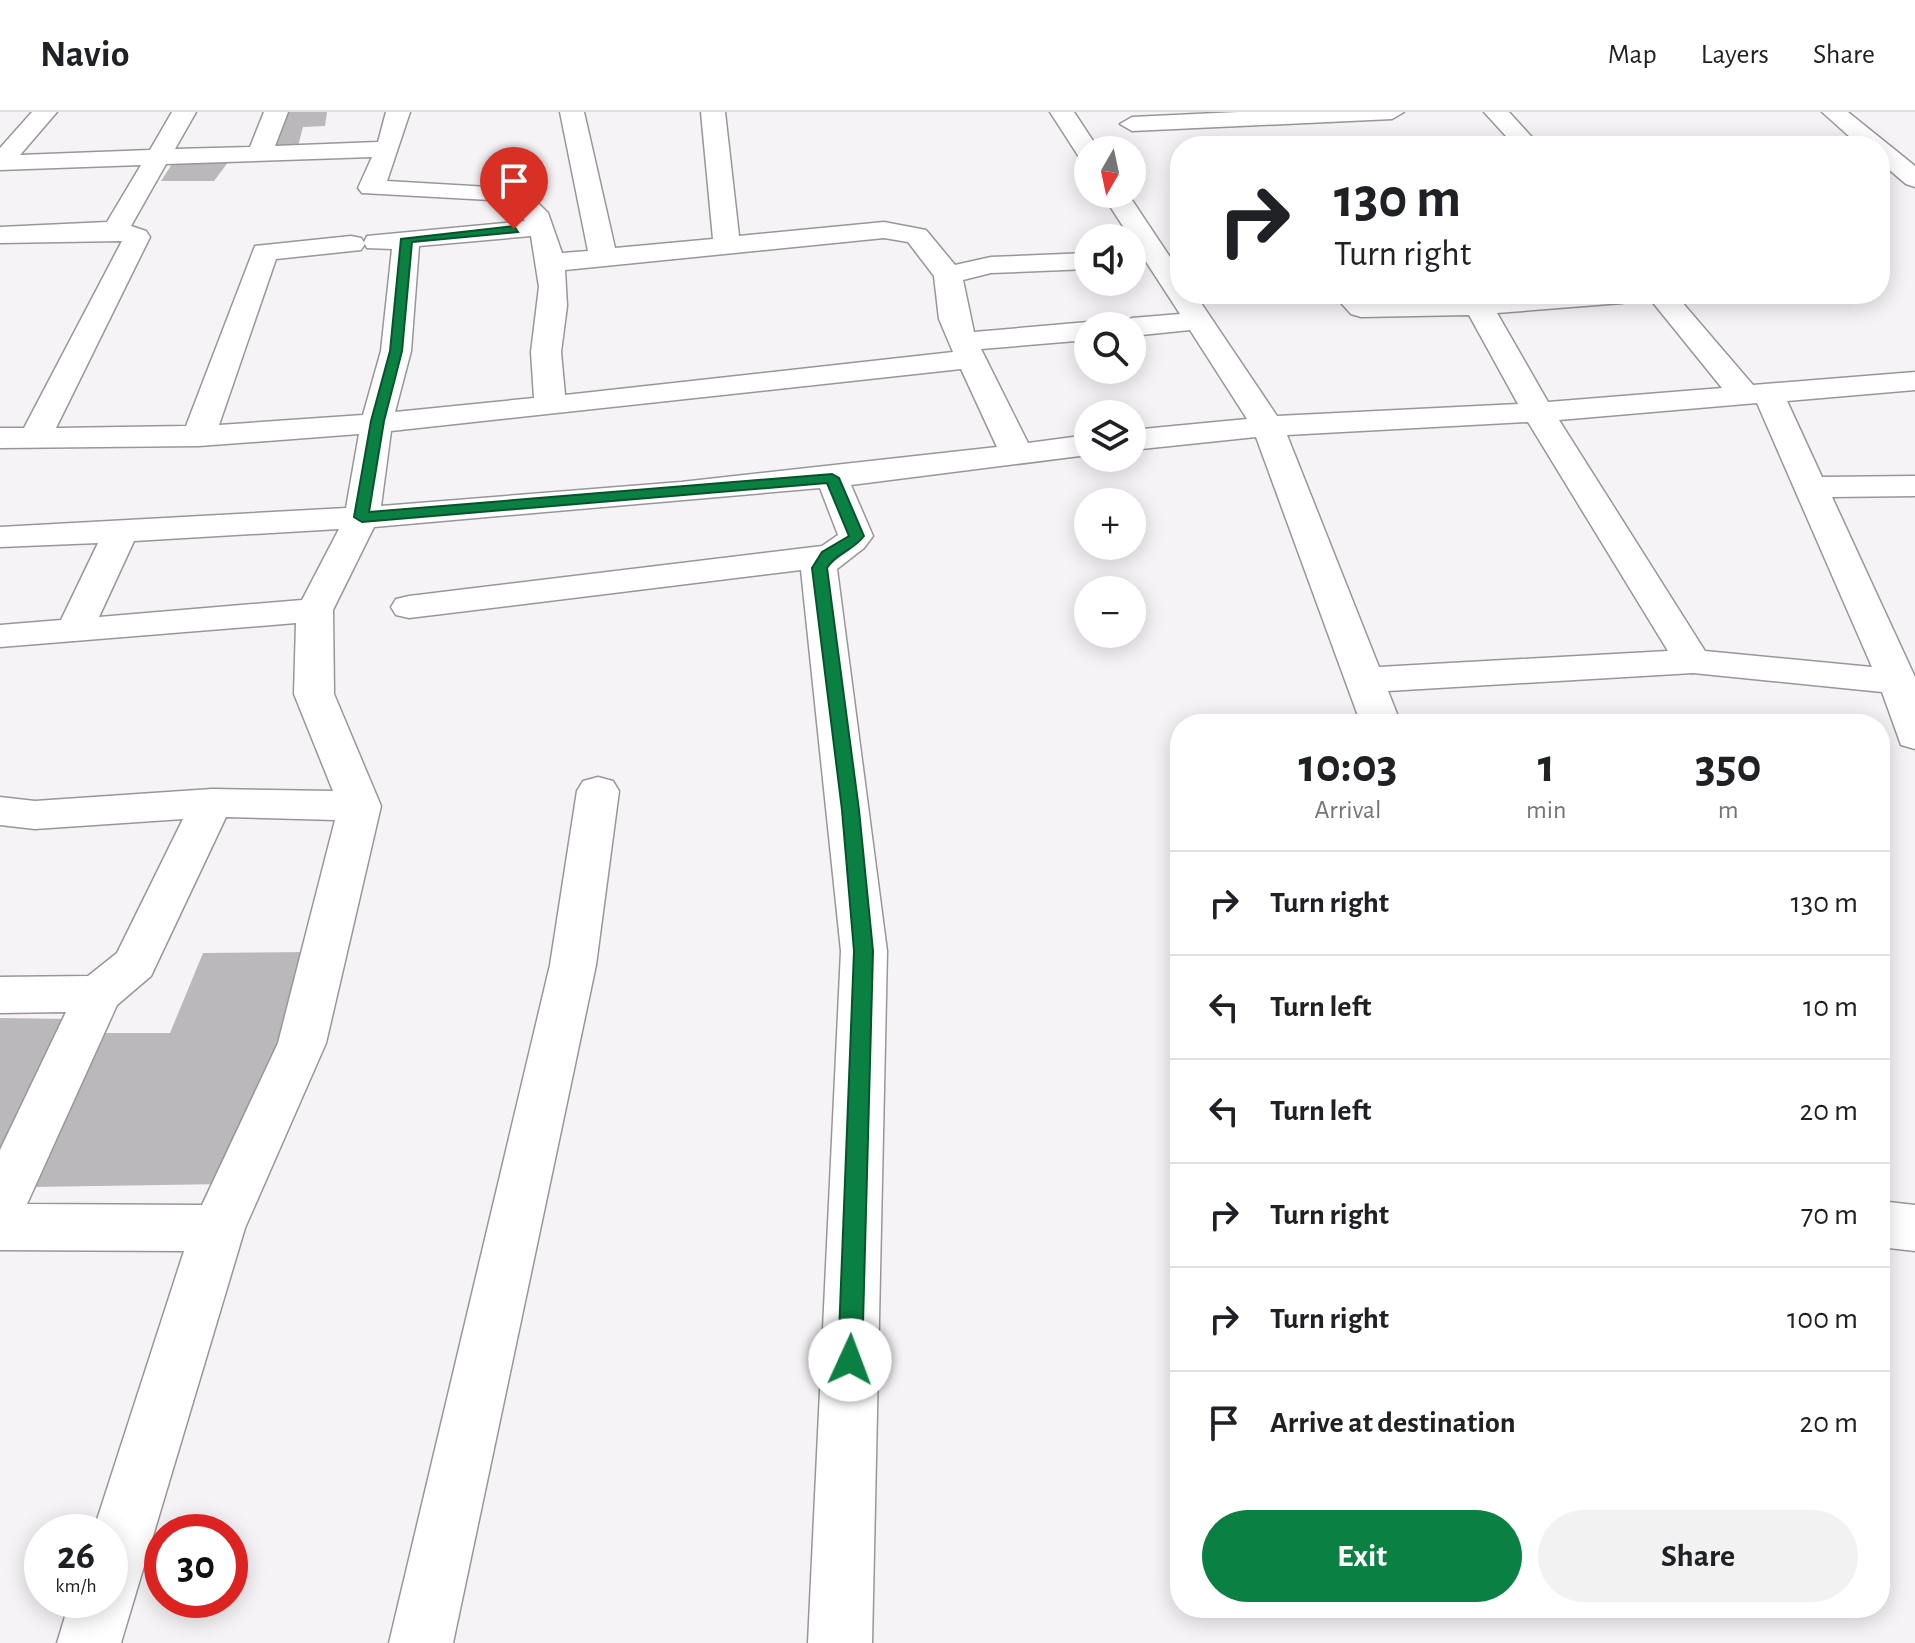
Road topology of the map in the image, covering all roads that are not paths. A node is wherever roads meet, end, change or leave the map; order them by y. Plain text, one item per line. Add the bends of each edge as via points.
1 (45, 112) edge
2 (184, 112) edge
3 (276, 112) edge
4 (398, 112) edge
5 (572, 112) edge
6 (713, 112) edge
7 (1062, 112) edge
8 (1392, 112) edge
9 (1496, 112) edge
10 (1834, 112) edge
11 (1132, 124) dead end
12 (1078, 136) edge
13 (1519, 136) edge
14 (1863, 136) edge
15 (388, 149) junction
16 (260, 153) junction
17 (159, 158) junction
18 (1890, 158) edge
19 (1915, 179) edge
20 (371, 188) junction
21 (541, 227) junction
22 (116, 230) junction
23 (0, 235) edge
24 (406, 239) junction
25 (351, 244) junction
26 (727, 245) junction
27 (603, 256) junction
28 (1146, 261) edge
29 (1074, 262) edge
30 (548, 263) junction
31 (948, 275) junction
32 (1170, 289) edge
33 (1183, 304) edge
34 (1357, 304) edge
35 (1503, 304) edge
36 (1670, 304) edge
37 (1479, 306) junction
38 (1198, 321) junction
39 (1146, 326) edge
40 (1074, 333) edge
41 (967, 350) junction
42 (1915, 381) edge
43 (1756, 394) junction
44 (550, 406) junction
45 (1538, 412) junction
46 (377, 421) junction
47 (1268, 426) junction
48 (199, 436) junction
49 (0, 438) edge
50 (35, 438) junction
51 (1146, 439) edge
52 (1074, 447) edge
53 (1017, 455) junction
54 (832, 478) junction
55 (1915, 486) edge
56 (1810, 487) junction
57 (362, 517) junction
58 (121, 532) junction
59 (0, 537) edge
60 (827, 556) junction
61 (409, 607) dead end
62 (315, 610) junction
63 (74, 631) junction
64 (0, 636) edge
65 (1693, 661) junction
66 (1366, 680) junction
67 (1898, 682) junction
68 (1378, 714) edge
69 (1915, 736) edge
70 (598, 791) dead end
71 (212, 803) junction
72 (360, 806) junction
73 (0, 811) edge
74 (98, 994) junction
75 (0, 995) edge
76 (0, 1205) edge
77 (1890, 1225) edge
78 (0, 1227) edge
79 (218, 1228) junction
80 (1915, 1228) edge
81 (128, 1517) edge
82 (97, 1618) edge
83 (89, 1643) edge
84 (421, 1643) edge
85 (840, 1643) edge

1 - 17 street via 0,163
2 - 17 street
3 - 16 street
4 - 15 street
5 - 27 street
6 - 26 street
7 - 12 street
8 - 11 street
9 - 13 street
10 - 14 street
15 - 16 street
15 - 20 street
16 - 17 street
17 - 22 street
18 - 19 street
20 - 21 street via 515,194 529,202
20 - 25 street
21 - 24 street
21 - 30 street
22 - 23 street
22 - 50 street via 137,237
24 - 25 street
24 - 46 street via 396,351
25 - 48 street via 265,252
26 - 27 street
26 - 31 street via 884,230 917,236
27 - 30 street
28 - 32 street
29 - 31 street via 991,265
30 - 44 street via 553,301 545,346
31 - 41 street via 954,319
33 - 38 street
34 - 37 street via 1373,309
35 - 37 street
36 - 43 street
37 - 45 street
38 - 39 street
38 - 47 street
40 - 41 street
41 - 44 street
41 - 53 street
42 - 43 street
43 - 45 street
43 - 56 street
44 - 46 street
45 - 47 street
45 - 65 street
46 - 48 street
46 - 57 street
47 - 51 street
47 - 66 street
48 - 50 street
49 - 50 street
52 - 53 street
53 - 54 street
54 - 57 street
54 - 60 street via 856,536
55 - 56 street
56 - 67 street
57 - 58 street
57 - 62 street
58 - 59 street
58 - 63 street
60 - 61 street
60 - 85 street via 819,568 864,951
62 - 63 street
62 - 72 street via 314,694
63 - 64 street
65 - 66 street
65 - 67 street
66 - 68 street
67 - 69 street
70 - 84 street via 573,965
71 - 72 street
71 - 73 street via 35,815
71 - 74 street via 135,964
72 - 79 street via 302,1043
74 - 75 street
74 - 76 street
77 - 80 street
78 - 79 street
79 - 81 street
82 - 83 street

